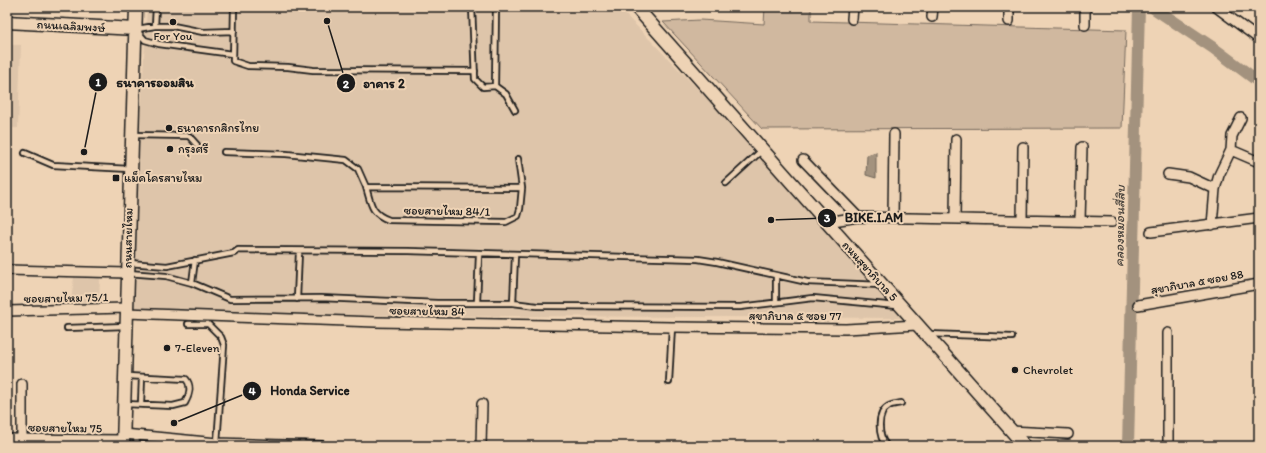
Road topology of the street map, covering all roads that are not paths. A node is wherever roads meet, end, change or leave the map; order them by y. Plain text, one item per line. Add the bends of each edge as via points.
1 (136, 7) edge
2 (156, 7) edge
3 (234, 7) edge
4 (472, 7) edge
5 (496, 7) edge
6 (500, 7) edge
7 (636, 7) edge
8 (853, 7) edge
9 (933, 7) edge
10 (1009, 7) edge
11 (1085, 7) edge
12 (1216, 7) edge
13 (932, 17) dead end
14 (852, 19) dead end
15 (1009, 21) dead end
16 (7, 22) edge
17 (1085, 25) dead end
18 (155, 26) junction
19 (135, 29) junction
20 (234, 31) junction
21 (1259, 39) edge
22 (232, 54) junction
23 (475, 71) junction
24 (495, 86) junction
25 (515, 110) dead end
26 (1241, 118) dead end
27 (894, 134) dead end
28 (131, 135) junction
29 (956, 139) dead end
30 (197, 145) dead end
31 (1023, 147) dead end
32 (1082, 147) dead end
33 (763, 150) junction
34 (1232, 150) junction
35 (224, 152) dead end
36 (25, 153) dead end
37 (518, 159) dead end
38 (803, 160) dead end
39 (1259, 162) edge
40 (130, 169) junction
41 (1168, 174) dead end
42 (726, 184) dead end
43 (366, 187) junction
44 (522, 188) junction
45 (1215, 189) junction
46 (858, 217) junction
47 (893, 218) junction
48 (1259, 218) edge
49 (955, 219) junction
50 (1022, 220) junction
51 (1080, 221) junction
52 (827, 222) junction
53 (1112, 222) dead end
54 (1212, 224) junction
55 (1151, 232) dead end
56 (299, 252) junction
57 (479, 255) junction
58 (515, 255) junction
59 (195, 260) junction
60 (127, 268) junction
61 (7, 270) edge
62 (776, 275) junction
63 (192, 283) junction
64 (1259, 284) edge
65 (883, 286) junction
66 (297, 299) junction
67 (477, 302) junction
68 (513, 302) junction
69 (776, 302) junction
70 (1138, 305) dead end
71 (901, 306) junction
72 (7, 311) edge
73 (126, 311) junction
74 (188, 324) dead end
75 (126, 326) junction
76 (672, 327) junction
77 (67, 328) dead end
78 (921, 329) junction
79 (1168, 333) dead end
80 (1012, 337) dead end
81 (125, 376) junction
82 (142, 377) junction
83 (669, 382) dead end
84 (22, 384) dead end
85 (901, 403) dead end
86 (124, 404) junction
87 (141, 404) junction
88 (482, 404) dead end
89 (1011, 431) junction
90 (1068, 434) dead end
91 (136, 435) junction
92 (7, 439) edge
93 (22, 439) junction
94 (123, 440) edge
95 (217, 443) junction
96 (137, 446) edge
97 (322, 446) edge
98 (481, 446) edge
99 (887, 446) edge
100 (1025, 446) edge
101 (1168, 446) edge

1 - 19 main road, ถนนสายไหม
2 - 18 lane
3 - 20 lane
4 - 23 lane
5 - 6 lane
5 - 24 lane
7 - 33 main road, ถนนสุขาภิบาล 5
8 - 14 street
9 - 13 street
10 - 15 street
11 - 17 street
12 - 21 street
16 - 19 main road, ถนนเฉลิมพงษ์
18 - 19 lane
18 - 20 lane via 173,26 203,32
19 - 22 lane via 144,40 159,44
19 - 28 main road, ถนนสายไหม
20 - 22 lane
22 - 23 lane via 233,61 248,66 313,70
23 - 24 lane via 475,79 483,87
24 - 25 lane via 506,94
26 - 34 street via 1232,136
27 - 47 street
28 - 30 lane via 189,136
28 - 40 main road, ถนนสายไหม
29 - 49 street
31 - 50 street
32 - 51 street
33 - 42 lane
33 - 52 main road, ถนนสุขาภิบาล 5
34 - 39 street
34 - 45 street via 1219,174
35 - 43 lane, ซอยสายไหม 84/1 via 286,154 346,160 358,169
36 - 40 lane via 53,166
37 - 44 lane, ซอยสายไหม 84/1
38 - 46 street
40 - 60 main road, ถนนสายไหม
41 - 45 street via 1189,177
43 - 44 lane, ซอยสายไหม 84/1
43 - 44 lane, ซอยสายไหม 84/1 via 378,217 389,220 506,222 518,216
45 - 54 street
46 - 47 street
46 - 52 street
47 - 49 street
48 - 54 street
49 - 50 street
50 - 51 street
51 - 53 street
52 - 65 main road, ถนนสุขาภิบาล 5
54 - 55 street
56 - 57 lane via 408,251
56 - 59 lane via 238,250 234,253
56 - 66 lane
57 - 58 lane
57 - 67 lane
58 - 62 lane via 698,259
58 - 68 lane
59 - 60 lane via 167,266
59 - 63 lane
60 - 61 street
60 - 63 lane
60 - 73 main road, ถนนสายไหม
62 - 65 lane via 807,282
62 - 69 lane
63 - 66 lane via 230,299
64 - 70 street, สุขาภิบาล ๕ ซอย 88
65 - 71 main road, ถนนสุขาภิบาล 5
66 - 67 lane
67 - 68 lane
68 - 69 lane via 537,306 692,308 740,307
69 - 71 lane via 813,298
71 - 78 main road, ถนนสุขาภิบาล 5
72 - 73 street, ซอยสายไหม 75/1
73 - 75 main road, ถนนสายไหม
73 - 76 street, ซอยสายไหม 84 via 375,322
74 - 95 lane via 208,324 221,337 224,346
75 - 77 lane
75 - 81 main road, ถนนสายไหม
76 - 78 street, สุขาภิบาล ๕ ซอย 77
76 - 83 lane
78 - 80 lane
78 - 89 main road, ถนนสุขาภิบาล 5
79 - 101 street
81 - 82 lane
81 - 86 main road, ถนนสายไหม
82 - 87 lane
82 - 87 lane via 186,379 189,383 189,397 185,403 173,406
84 - 93 street
85 - 99 lane via 889,406 883,412 880,433
86 - 87 lane
86 - 94 main road, ถนนสายไหม
88 - 98 street
89 - 90 street
89 - 100 main road, ถนนสุขาภิบาล 5
91 - 94 street, ซอยสายไหม 75
91 - 95 street, ซอยสายไหม 75
91 - 96 lane
92 - 93 street, ซอยสายไหม 75
93 - 94 street, ซอยสายไหม 75
95 - 97 street, ซอยสายไหม 75

